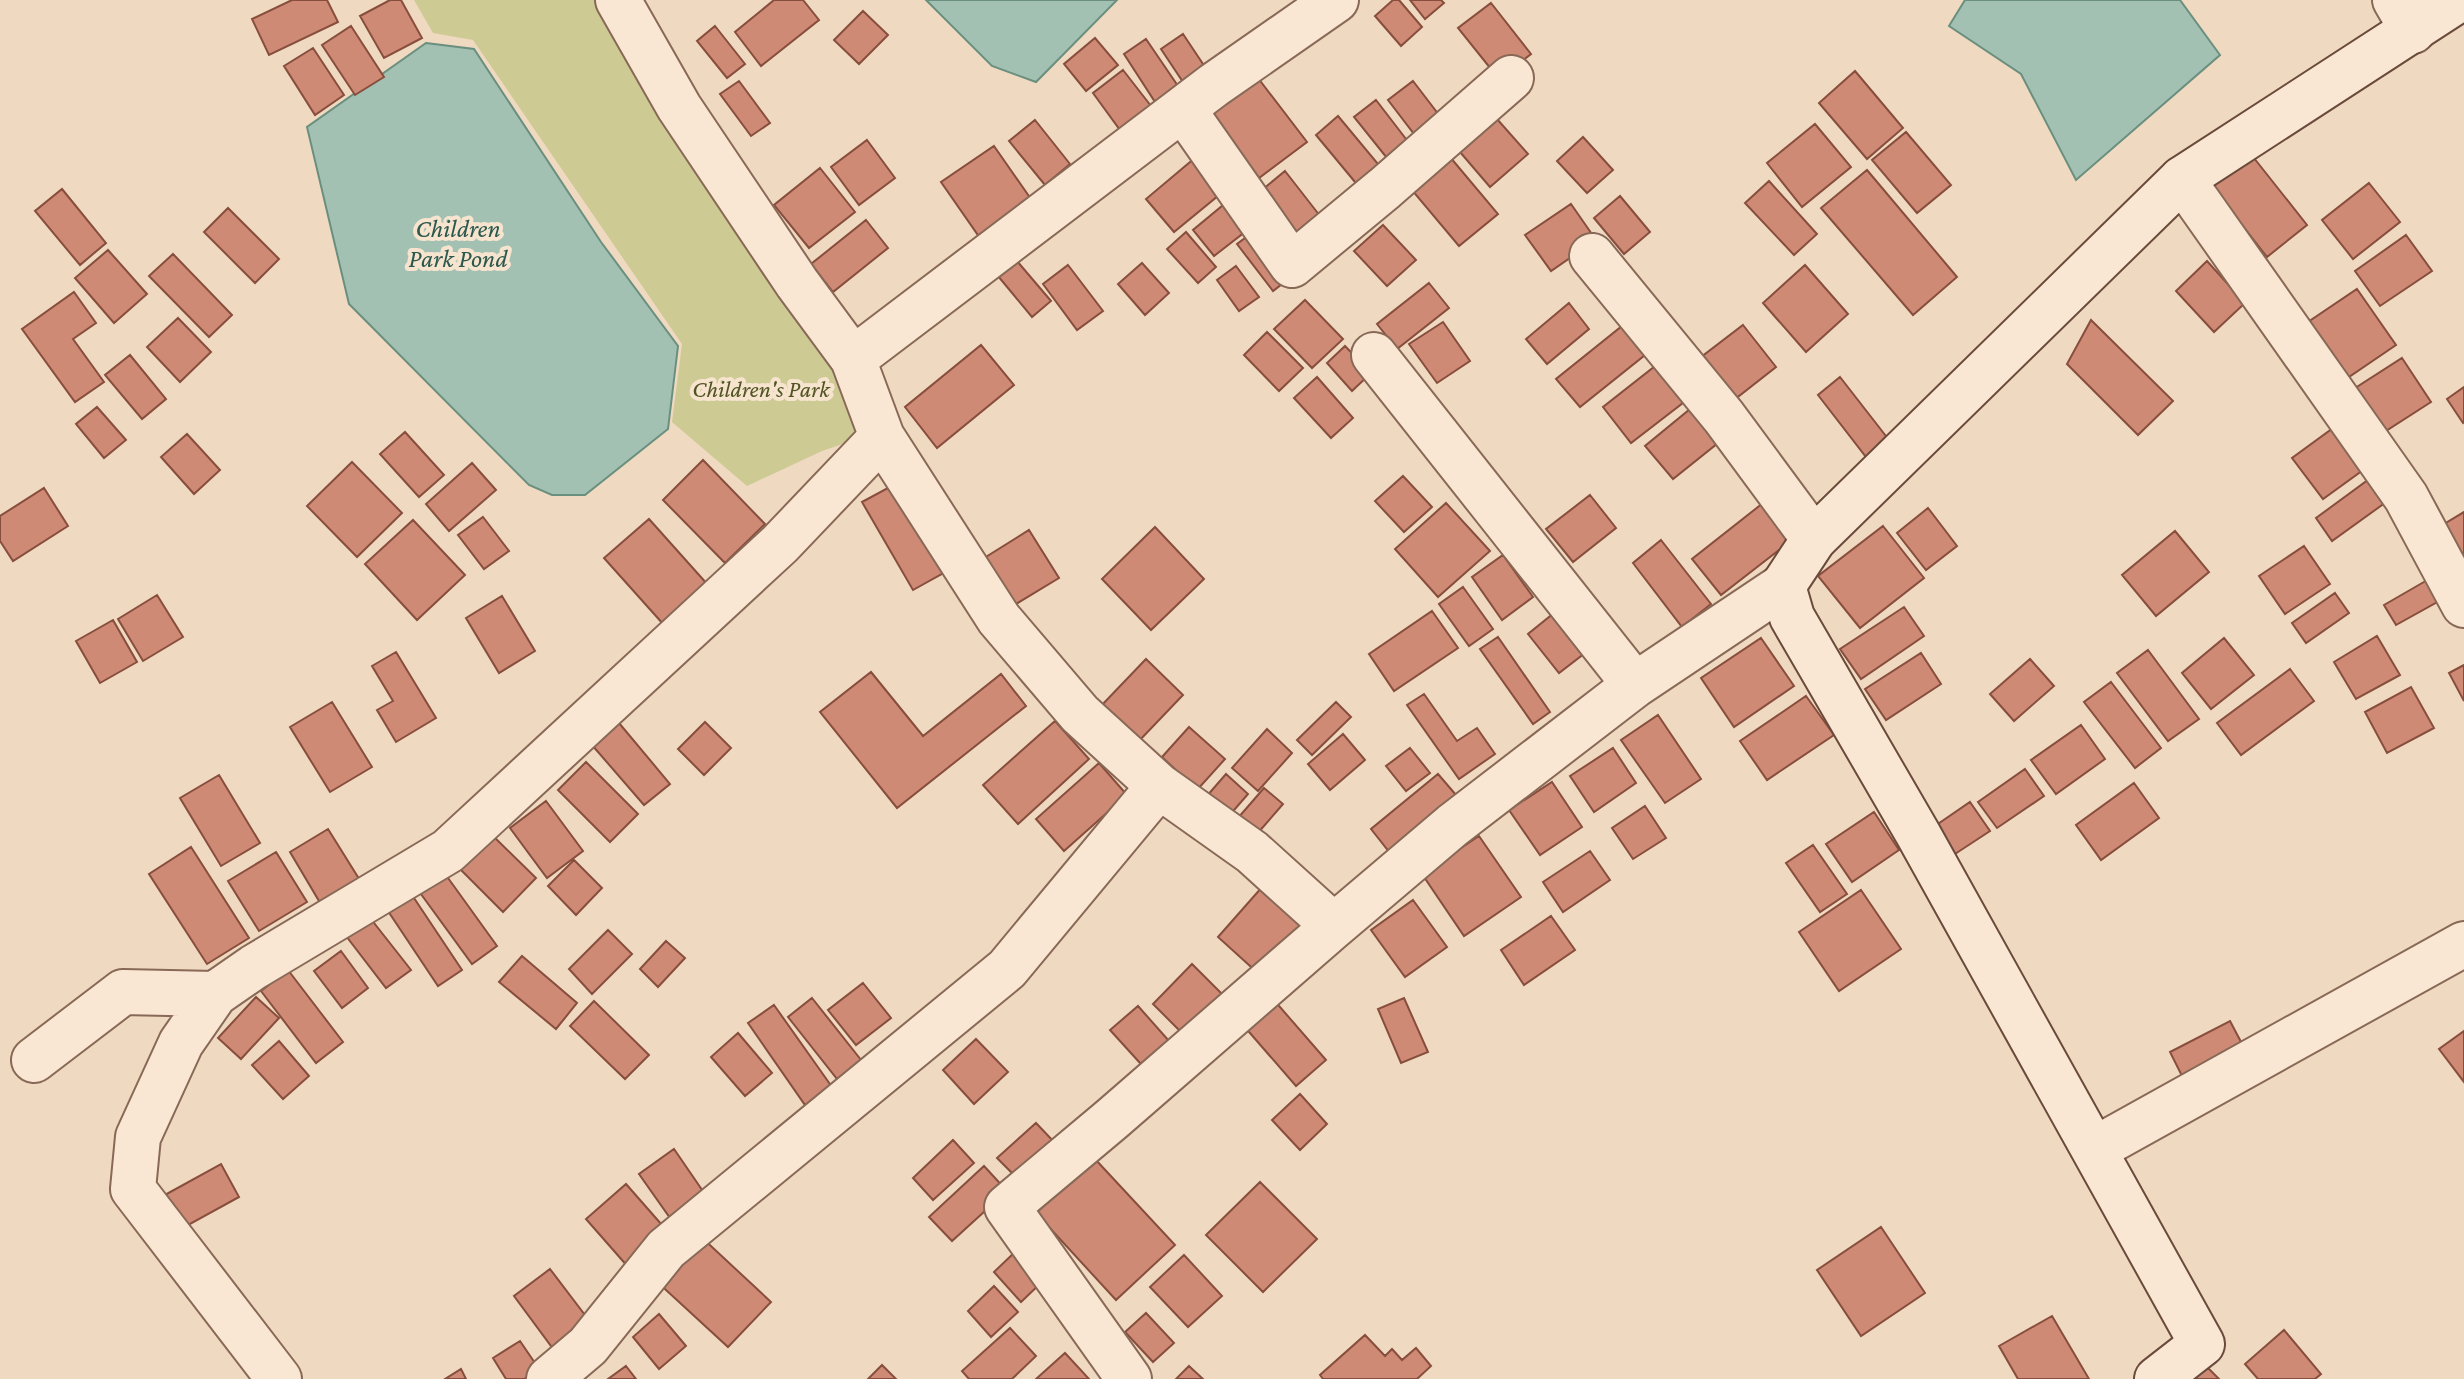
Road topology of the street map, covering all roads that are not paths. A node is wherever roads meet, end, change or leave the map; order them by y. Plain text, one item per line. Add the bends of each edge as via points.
1 (618, 0) edge
2 (1336, 0) edge
3 (2458, 0) edge
4 (2404, 16) edge
5 (1511, 78) dead end
6 (1183, 109) junction
7 (2182, 179) junction
8 (1592, 256) dead end
9 (1374, 355) dead end
10 (853, 359) junction
11 (882, 437) junction
12 (1814, 539) junction
13 (1783, 586) junction
14 (2464, 605) edge
15 (1635, 685) junction
16 (1159, 786) junction
17 (1334, 926) junction
18 (2464, 944) edge
19 (215, 994) junction
20 (34, 1060) dead end
21 (2095, 1149) junction
22 (279, 1379) edge
23 (549, 1379) edge
24 (1129, 1379) edge
25 (2157, 1379) edge

1 - 10 street via 679,107
2 - 6 street
3 - 4 street
4 - 7 street
5 - 6 street via 1292,265
6 - 10 street
7 - 12 street
7 - 14 street via 2406,497
8 - 12 street via 1724,417
9 - 15 street
10 - 11 street
11 - 16 street via 999,619 1080,714
11 - 19 street via 780,544 448,851
12 - 13 street
13 - 15 street
13 - 21 street via 1792,617
15 - 17 street via 1453,825
16 - 17 street via 1252,852
16 - 23 street via 1007,969 666,1249 588,1346
17 - 24 street via 1007,1207
18 - 21 street
19 - 20 street via 123,992
19 - 22 street via 181,1043 138,1137 133,1189
21 - 25 street via 2202,1344

